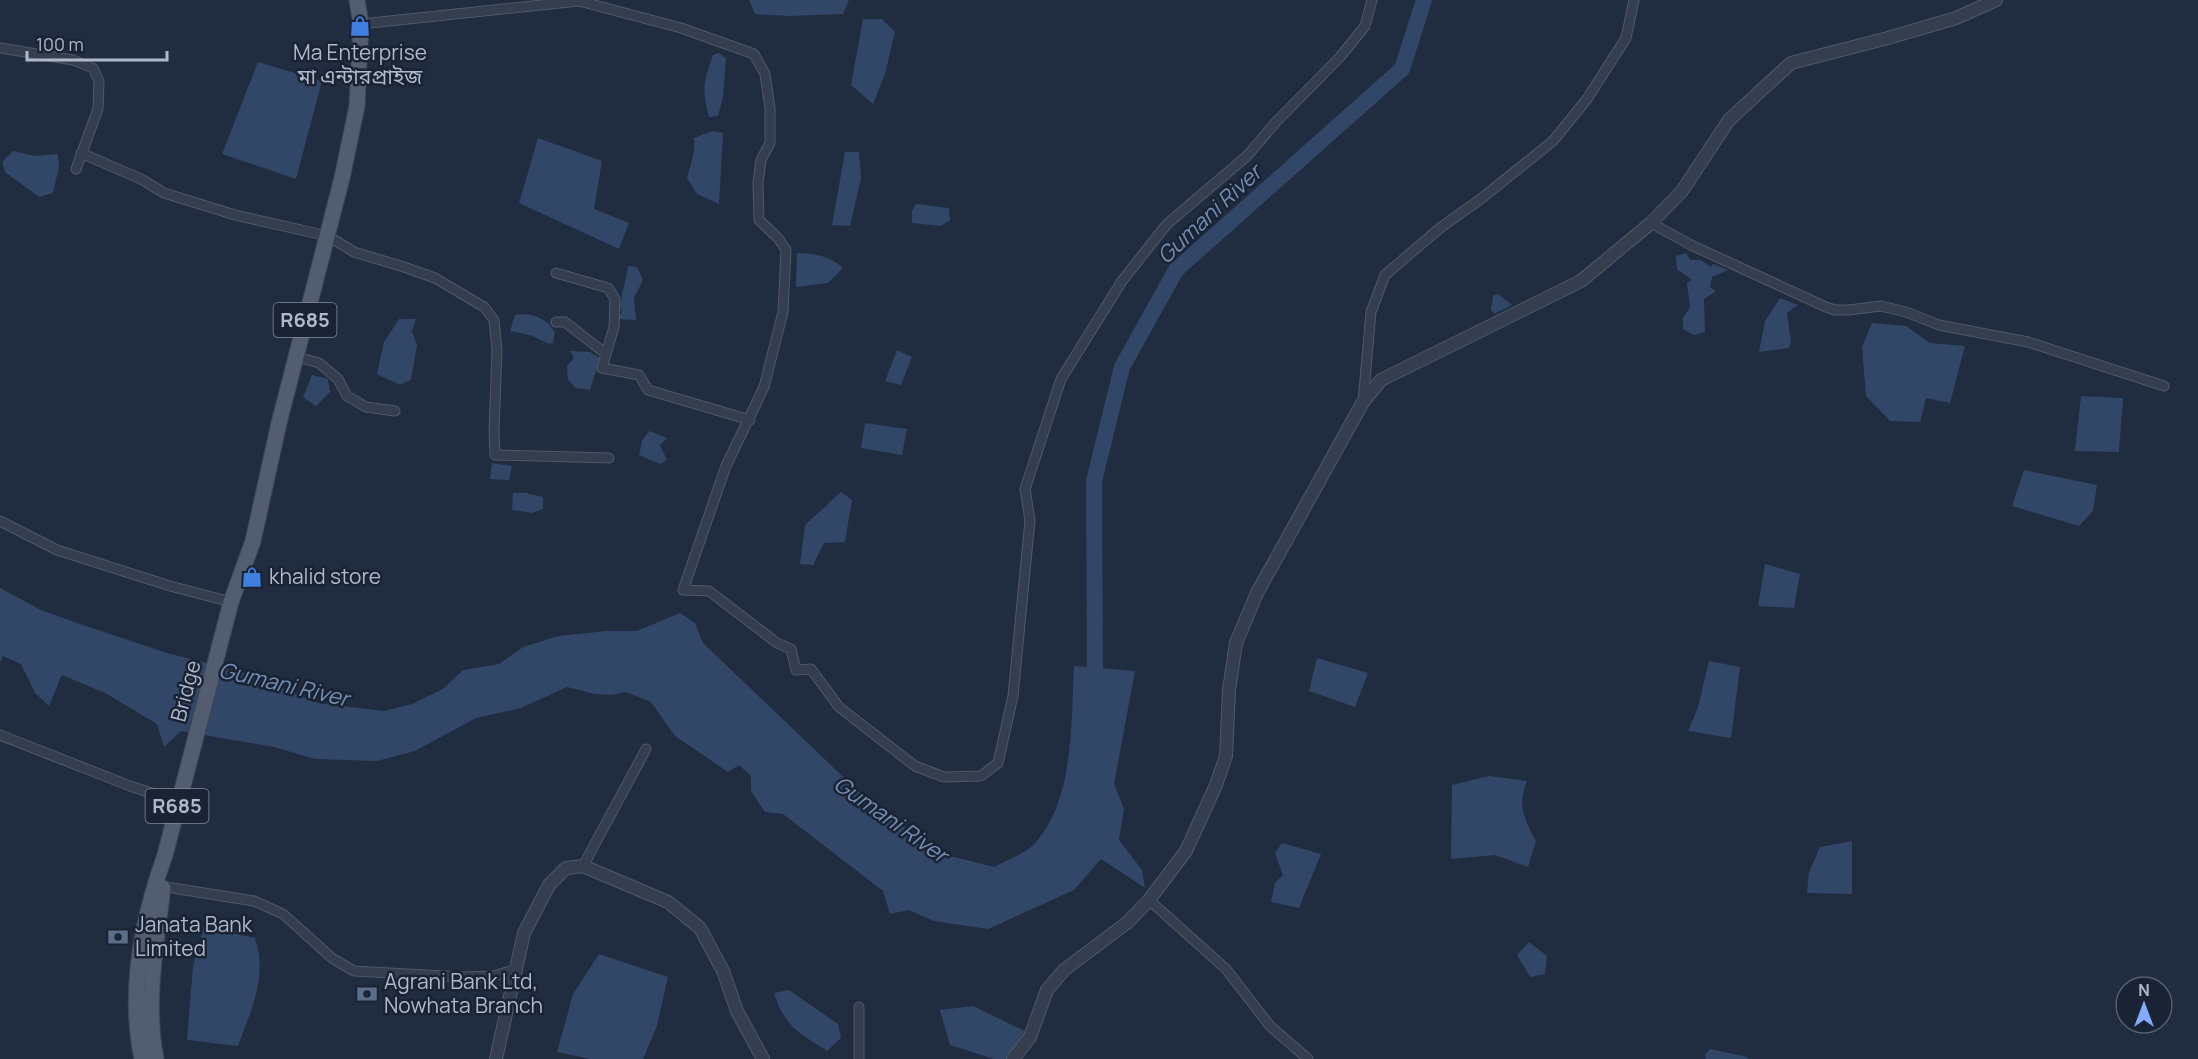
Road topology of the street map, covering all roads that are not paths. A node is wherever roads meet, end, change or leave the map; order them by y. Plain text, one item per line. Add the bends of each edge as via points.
1 (357, 0) edge
2 (1372, 0) edge
3 (1634, 0) edge
4 (1996, 0) edge
5 (579, 1) edge
6 (361, 24) junction
7 (0, 48) edge
8 (81, 153) junction
9 (76, 169) dead end
10 (1652, 223) junction
11 (328, 236) junction
12 (556, 273) dead end
13 (556, 322) dead end
14 (606, 354) junction
15 (297, 357) junction
16 (2164, 386) dead end
17 (1363, 402) junction
18 (395, 411) dead end
19 (750, 420) junction
20 (609, 458) dead end
21 (0, 521) edge
22 (231, 602) junction
23 (0, 735) edge
24 (646, 749) dead end
25 (178, 802) junction
26 (583, 866) junction
27 (159, 886) junction
28 (1149, 900) junction
29 (516, 969) junction
30 (859, 1007) dead end
31 (142, 1059) edge
32 (156, 1059) edge
33 (496, 1059) edge
34 (763, 1059) edge
35 (859, 1059) edge
36 (1013, 1059) edge
37 (1308, 1059) edge

1 - 6 main road, R685
2 - 19 street via 1365,26 1340,57 1247,156 1167,224 1122,281 1061,379 1025,489 1030,520 1013,696 998,763 981,776 944,777 915,766 839,707 811,669 796,670 791,649 777,643 709,591 683,590 726,466
3 - 17 street via 1626,38 1587,99 1553,141 1385,275 1371,312
4 - 10 street via 1956,18 1888,39 1791,63 1729,120 1682,191
5 - 6 street
5 - 19 street via 733,45 754,54 765,74 770,143 761,160 759,220 786,250 785,276 783,312 764,387
6 - 11 main road, R685 via 357,106
7 - 8 street via 73,60 93,68 99,81 98,109
8 - 9 street
8 - 11 street via 141,179 164,194
10 - 16 street via 1691,245 1835,310 1881,306 1939,325 2028,342
10 - 17 street via 1581,280 1381,380
11 - 15 main road, R685
11 - 20 street via 354,252 435,279 484,306 494,320 497,350 495,455
12 - 14 street via 608,288 615,299 614,327
13 - 14 street via 565,322
14 - 19 street via 602,368 639,375 648,390
15 - 18 street via 320,363 338,379 347,396 366,407
15 - 22 main road, R685 via 253,541
17 - 28 street via 1257,593 1236,643 1226,756 1186,851
21 - 22 street via 57,550
22 - 25 main road, Bridge / R685
23 - 25 street
24 - 26 street
25 - 27 main road, R685
26 - 29 street via 566,868 549,885 524,933
26 - 34 street via 668,902 700,928
27 - 29 street via 254,901 283,914 332,958 354,971 462,977 494,976
27 - 31 main road, R685 via 140,956 136,997
27 - 32 main road, R685 via 150,997
28 - 36 street via 1128,922 1064,970 1047,990 1030,1037
28 - 37 street via 1226,969 1270,1026
29 - 33 street
30 - 35 street

